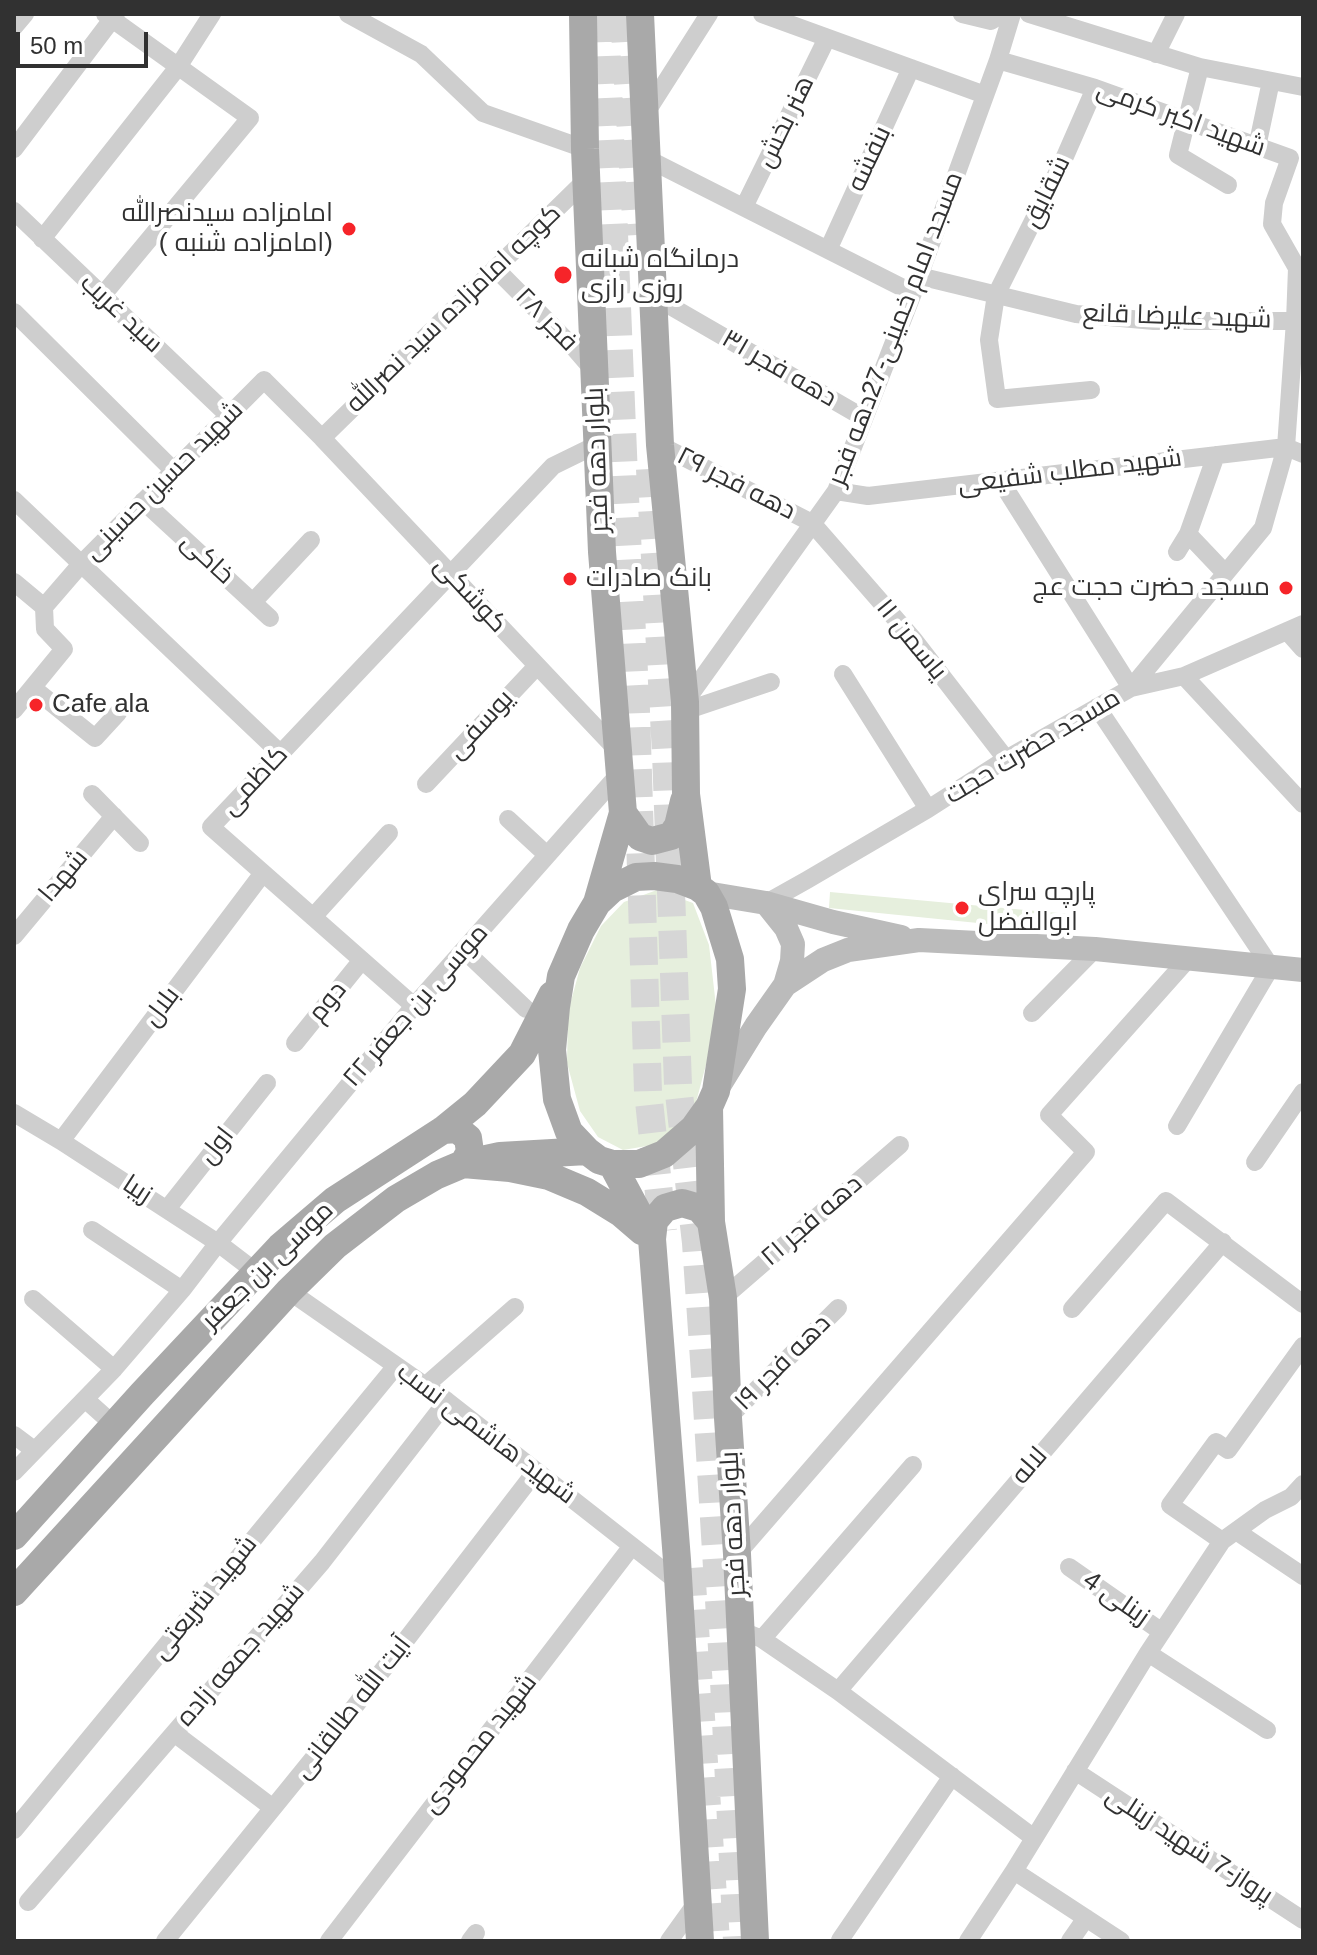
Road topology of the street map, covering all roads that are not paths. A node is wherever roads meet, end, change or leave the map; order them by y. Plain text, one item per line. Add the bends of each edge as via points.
1 (25, 14) edge
2 (212, 14) edge
3 (348, 14) edge
4 (583, 14) edge
5 (640, 14) edge
6 (709, 14) edge
7 (762, 14) edge
8 (962, 14) edge
9 (1002, 14) edge
10 (1012, 14) edge
11 (1029, 14) edge
12 (1176, 14) edge
13 (111, 16) edge
14 (14, 27) edge
15 (827, 38) junction
16 (1156, 54) junction
17 (998, 60) junction
18 (178, 67) junction
19 (1200, 67) junction
20 (911, 68) junction
21 (1271, 81) junction
22 (1303, 87) edge
23 (1095, 88) junction
24 (985, 95) junction
25 (644, 117) junction
26 (1188, 121) junction
27 (1257, 147) junction
28 (14, 149) edge
29 (585, 149) junction
30 (646, 158) junction
31 (586, 180) junction
32 (1228, 185) dead end
33 (744, 207) junction
34 (14, 211) edge
35 (42, 239) junction
36 (828, 250) junction
37 (495, 268) junction
38 (916, 285) junction
39 (996, 295) junction
40 (102, 296) junction
41 (653, 296) junction
42 (14, 312) edge
43 (1299, 322) edge
44 (595, 372) junction
45 (1091, 390) dead end
46 (229, 416) junction
47 (864, 418) junction
48 (322, 438) junction
49 (598, 444) junction
50 (660, 445) junction
51 (1294, 450) edge
52 (1216, 455) junction
53 (174, 471) junction
54 (1000, 480) junction
55 (836, 491) junction
56 (14, 500) edge
57 (143, 501) junction
58 (812, 523) junction
59 (1188, 534) junction
60 (311, 540) dead end
61 (1177, 552) dead end
62 (82, 563) junction
63 (1225, 573) junction
64 (451, 575) junction
65 (14, 582) edge
66 (253, 602) junction
67 (44, 607) junction
68 (270, 618) dead end
69 (1295, 627) edge
70 (1303, 649) edge
71 (537, 666) junction
72 (843, 674) dead end
73 (1184, 676) junction
74 (771, 682) dead end
75 (33, 688) junction
76 (1131, 688) junction
77 (685, 706) junction
78 (1097, 707) junction
79 (14, 710) edge
80 (118, 713) dead end
81 (281, 754) junction
82 (1006, 759) junction
83 (619, 762) junction
84 (426, 784) dead end
85 (92, 794) dead end
86 (686, 794) junction
87 (1303, 804) edge
88 (928, 809) junction
89 (623, 813) junction
90 (114, 816) junction
91 (508, 819) dead end
92 (389, 833) dead end
93 (140, 843) dead end
94 (547, 855) junction
95 (263, 873) junction
96 (702, 890) junction
97 (597, 903) junction
98 (766, 903) junction
99 (313, 917) junction
100 (14, 936) edge
101 (919, 940) junction
102 (1095, 949) junction
103 (464, 950) junction
104 (1189, 958) junction
105 (362, 960) junction
106 (1271, 967) junction
107 (1303, 970) edge
108 (561, 976) junction
109 (785, 985) junction
110 (414, 1006) junction
111 (526, 1009) dead end
112 (1032, 1013) dead end
113 (295, 1043) dead end
114 (267, 1083) dead end
115 (1303, 1092) edge
116 (712, 1099) junction
117 (14, 1113) edge
118 (1177, 1126) dead end
119 (443, 1130) junction
120 (61, 1141) junction
121 (900, 1145) dead end
122 (599, 1157) junction
123 (1255, 1162) dead end
124 (463, 1164) junction
125 (167, 1209) junction
126 (711, 1222) junction
127 (92, 1230) dead end
128 (652, 1239) junction
129 (1223, 1242) junction
130 (218, 1243) junction
131 (256, 1272) junction
132 (182, 1290) junction
133 (289, 1291) junction
134 (1300, 1297) edge
135 (723, 1298) junction
136 (33, 1299) dead end
137 (515, 1307) dead end
138 (838, 1308) dead end
139 (1072, 1309) dead end
140 (1303, 1346) edge
141 (396, 1366) junction
142 (114, 1369) junction
143 (425, 1386) junction
144 (85, 1399) junction
145 (447, 1401) junction
146 (728, 1418) junction
147 (114, 1425) junction
148 (14, 1435) edge
149 (34, 1450) junction
150 (913, 1465) dead end
151 (536, 1471) junction
152 (14, 1472) edge
153 (1303, 1484) edge
154 (14, 1536) edge
155 (1229, 1536) junction
156 (632, 1546) junction
157 (737, 1554) junction
158 (1069, 1567) dead end
159 (1303, 1576) edge
160 (19, 1580) edge
161 (678, 1582) junction
162 (1162, 1632) junction
163 (751, 1635) junction
164 (1148, 1653) junction
165 (838, 1691) junction
166 (1267, 1730) dead end
167 (174, 1733) junction
168 (1075, 1771) junction
169 (952, 1776) junction
170 (273, 1808) junction
171 (14, 1830) edge
172 (1034, 1838) junction
173 (1014, 1871) junction
174 (28, 1902) dead end
175 (697, 1902) junction
176 (1086, 1918) junction
177 (1303, 1920) edge
178 (840, 1940) edge
179 (165, 1941) edge
180 (329, 1941) edge
181 (669, 1941) edge
182 (700, 1941) edge
183 (755, 1941) edge
184 (968, 1941) edge
185 (1070, 1941) edge
186 (1121, 1941) edge

1 - 14 street
2 - 18 street
3 - 29 street via 421,54 483,113
4 - 29 main road, بلوار دهه فجر
5 - 25 main road
6 - 25 street
7 - 15 street
8 - 9 street via 991,21
10 - 17 street, مسجد امام خمینی-27دهه فجر
11 - 16 street
12 - 16 street
13 - 18 street
13 - 28 street
15 - 20 street
15 - 33 street, هنر بخش
16 - 19 street
17 - 23 street, شهید اکبر کرمی
17 - 24 street, مسجد امام خمینی-27دهه فجر
18 - 35 street
18 - 40 street via 250,118
19 - 21 street
19 - 26 street
20 - 24 street
20 - 36 street, بنفشه
21 - 22 street
21 - 27 street
23 - 26 street, شهید اکبر کرمی
23 - 39 street, شقایق
24 - 38 street, مسجد امام خمینی-27دهه فجر
25 - 30 main road
26 - 27 street, شهید اکبر کرمی
26 - 32 street via 1178,155
27 - 43 street, شهید اکبر کرمی via 1290,158 1272,224 1297,268
29 - 31 main road, بلوار دهه فجر
30 - 33 street, شهید علیرضا قانع
30 - 41 main road
31 - 37 street, کوچه امامزاده سید نصرالله
31 - 44 main road, بلوار دهه فجر
33 - 36 street, شهید علیرضا قانع
34 - 35 street, سید غریب
35 - 40 street, سید غریب
36 - 38 street, شهید علیرضا قانع
37 - 44 street, فجر ۲۸
37 - 48 street, کوچه امامزاده سید نصرالله
38 - 39 street, شهید علیرضا قانع
38 - 47 street, مسجد امام خمینی-27دهه فجر
39 - 43 street, شهید علیرضا قانع via 1076,314 1154,321
39 - 45 street, شقایق via 989,340 997,399
40 - 46 street, سید غریب
41 - 47 street, دهه فجر ۳۱
41 - 50 main road
42 - 53 street
43 - 51 street, مسجد حضرت حجت
44 - 49 main road, بلوار دهه فجر
46 - 48 street, شهید حسین حسینی via 264,380
46 - 53 street, شهید حسین حسینی
47 - 55 street, مسجد امام خمینی-27دهه فجر
48 - 64 street, کوشکی
49 - 64 street, کاظمی via 553,466
49 - 83 main road, بلوار دهه فجر
50 - 58 street, دهه فجر ۲۹
50 - 77 main road
51 - 52 street, شهید مطلب شفیعی
51 - 63 street, مسجد حضرت حجت via 1263,528
52 - 54 street, شهید مطلب شفیعی
52 - 59 street
53 - 57 street, شهید حسین حسینی
54 - 55 street, شهید مطلب شفیعی via 868,496
54 - 76 street
55 - 58 street, مسجد امام خمینی-27دهه فجر
56 - 62 street
57 - 62 street, شهید حسین حسینی
57 - 66 street, خاکی
58 - 77 street, مسجد امام خمینی-27دهه فجر
58 - 82 street, یاسمن ۱۱ via 914,640
59 - 61 street
59 - 63 street
60 - 66 street
62 - 67 street, شهید حسین حسینی
62 - 81 street
63 - 76 street, مسجد حضرت حجت
64 - 71 street, کوشکی
64 - 81 street, کاظمی
65 - 67 street
66 - 68 street, خاکی
67 - 75 street via 45,629 64,649
69 - 70 street
69 - 73 street
71 - 83 street, کوشکی
71 - 84 street, یوسفی
72 - 88 street
73 - 76 street
73 - 87 street
74 - 77 street
75 - 79 street
75 - 80 street via 95,738
76 - 78 street, مسجد حضرت حجت
77 - 86 main road
78 - 82 street, مسجد حضرت حجت
78 - 106 street
81 - 95 street, کاظمی via 211,827
82 - 88 street, مسجد حضرت حجت
83 - 89 main road, بلوار دهه فجر
83 - 94 street, موسی بن جعفر ۲۲
85 - 90 street
86 - 89 main road via 671,836 652,841 640,837
86 - 96 main road
88 - 98 street, مسجد حضرت حجت
89 - 97 main road, بلوار دهه فجر
90 - 93 street
90 - 100 street, شهدا
91 - 94 street
92 - 99 street
94 - 103 street, موسی بن جعفر ۲۲
95 - 99 street, کاظمی
95 - 120 street, بلال
96 - 97 main road via 677,879 636,877
96 - 98 main road
96 - 116 main road via 723,934 732,989
97 - 108 main road
98 - 101 main road
98 - 109 main road via 793,944
99 - 105 street, کاظمی
101 - 102 main road
101 - 109 main road via 848,950
102 - 104 main road
102 - 112 street
103 - 110 street, موسی بن جعفر ۲۲
103 - 111 street
104 - 106 main road
104 - 157 street via 1049,1115 1086,1152
105 - 110 street, کاظمی
105 - 113 street, دوم
106 - 107 main road
106 - 118 street
108 - 119 main road, موسی بن جعفر via 522,1054
108 - 122 main road via 552,1050 557,1099 569,1132
109 - 116 main road
110 - 130 street, موسی بن جعفر ۲۲
114 - 125 street, اول
115 - 123 street
116 - 122 main road via 694,1128 664,1154 639,1164
116 - 126 main road, بلوار دهه فجر
117 - 120 street, زیبا
119 - 124 main road via 457,1129 468,1138 470,1152
119 - 131 main road, موسی بن جعفر via 335,1200
120 - 125 street, زیبا
121 - 135 street, دهه فجر ۲۱
122 - 124 main road, موسی بن جعفر via 500,1156
122 - 128 main road
124 - 128 main road via 549,1176 587,1192
124 - 133 main road, موسی بن جعفر via 396,1199 335,1246
125 - 130 street, زیبا
126 - 128 main road via 699,1208 682,1203 665,1208 654,1221
126 - 135 main road, بلوار دهه فجر
127 - 132 street
128 - 161 main road
129 - 134 street
129 - 139 street via 1166,1201
129 - 165 street, لاله
130 - 131 street, زیبا
130 - 132 street, موسی بن جعفر ۲۲
131 - 147 main road, موسی بن جعفر
132 - 142 street, موسی بن جعفر ۲۲
133 - 141 street, شهید هاشمی نسب
133 - 160 main road, موسی بن جعفر
135 - 146 main road, بلوار دهه فجر
136 - 142 street
137 - 143 street
138 - 146 street, دهه فجر ۱۹
140 - 155 street via 1228,1450 1216,1442 1170,1505
141 - 143 street, شهید هاشمی نسب
141 - 171 street, شهید شریعتی
142 - 144 street, موسی بن جعفر ۲۲
143 - 145 street, شهید هاشمی نسب
144 - 147 street
144 - 149 street, موسی بن جعفر ۲۲
145 - 151 street, شهید هاشمی نسب
145 - 167 street, شهید جمعه زاده via 322,1562
146 - 157 main road, بلوار دهه فجر
147 - 154 main road, موسی بن جعفر
148 - 149 street
149 - 152 street, موسی بن جعفر ۲۲
150 - 163 street
151 - 156 street, شهید هاشمی نسب
151 - 170 street, آیت الله طالقانی
153 - 155 street
155 - 159 street
155 - 162 street
156 - 161 street, شهید هاشمی نسب
156 - 180 street, شهید محمودی
157 - 163 main road, بلوار دهه فجر
158 - 162 street, زینلی 4
161 - 175 main road
162 - 164 street
163 - 165 street
163 - 183 main road, بلوار دهه فجر
164 - 166 street
164 - 168 street
165 - 169 street
167 - 170 street
167 - 174 street, شهید جمعه زاده
168 - 172 street
168 - 177 street, پرواز-7 شهید زینلی
169 - 172 street
169 - 178 street
170 - 179 street, آیت الله طالقانی
172 - 173 street
173 - 176 street
173 - 184 street
175 - 181 street
175 - 182 main road
176 - 185 street
176 - 186 street

